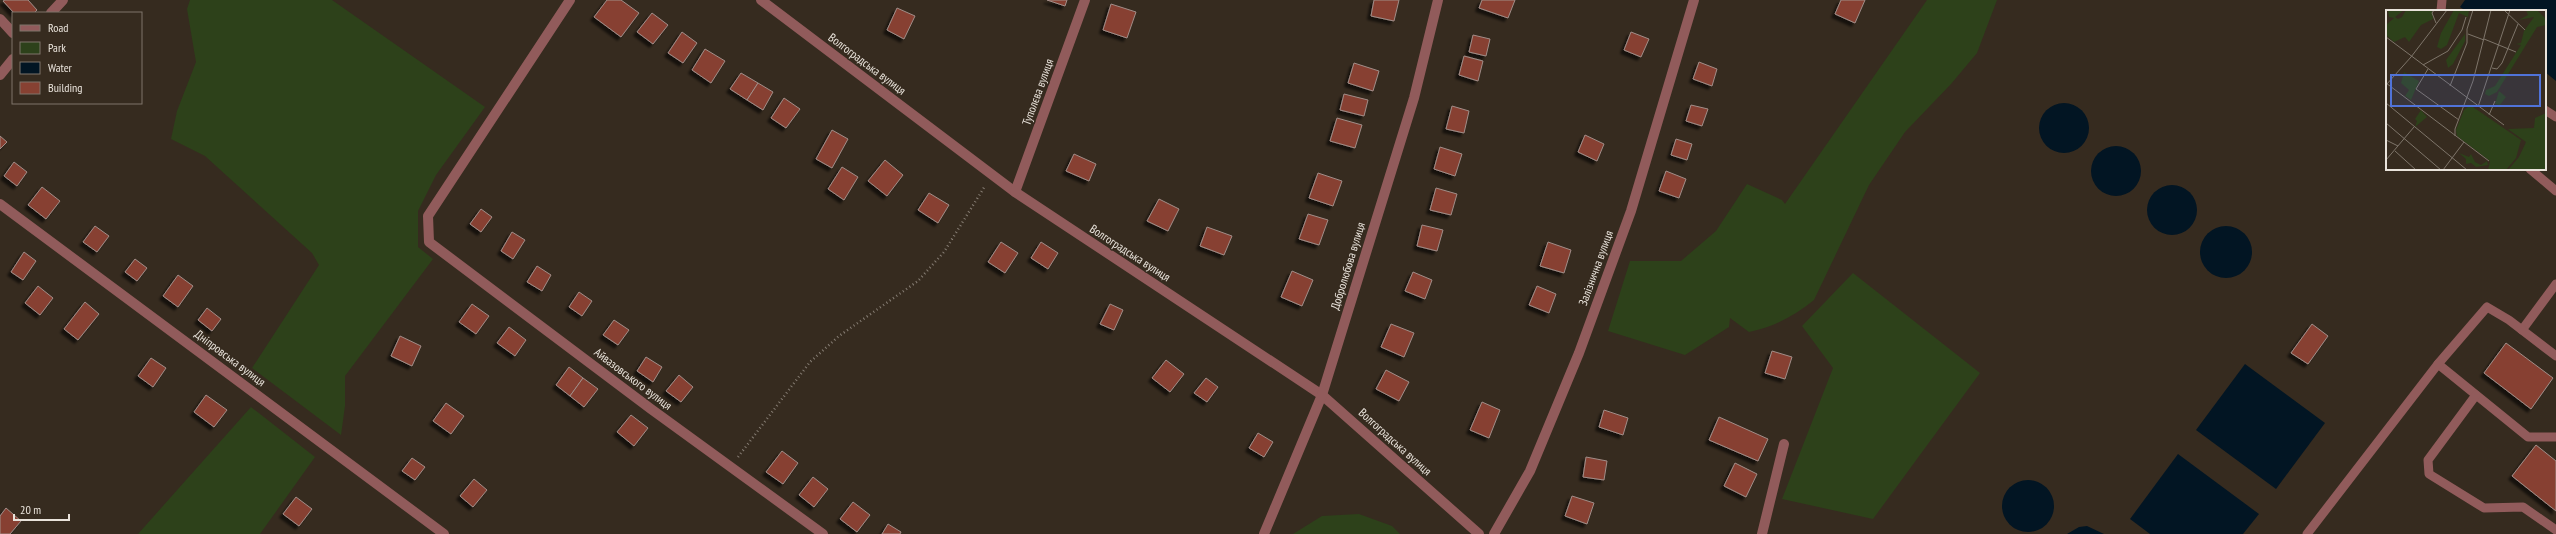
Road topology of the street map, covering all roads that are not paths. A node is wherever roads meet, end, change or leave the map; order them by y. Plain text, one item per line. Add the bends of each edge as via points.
1 (63, 0) edge
2 (570, 0) edge
3 (761, 0) edge
4 (1086, 0) edge
5 (1438, 0) edge
6 (1694, 0) edge
7 (2442, 0) edge
8 (2441, 10) edge
9 (52, 12) edge
10 (0, 19) edge
11 (12, 32) edge
12 (12, 60) edge
13 (0, 75) edge
14 (2546, 111) edge
15 (2556, 118) edge
16 (2531, 170) edge
17 (2556, 191) edge
18 (1015, 192) junction
19 (0, 204) edge
20 (2556, 284) edge
21 (2522, 330) junction
22 (2556, 356) edge
23 (2438, 364) junction
24 (1322, 395) junction
25 (2476, 395) junction
26 (2556, 437) edge
27 (1784, 444) dead end
28 (2556, 530) edge
29 (444, 534) edge
30 (823, 534) edge
31 (1264, 534) edge
32 (1479, 534) edge
33 (1494, 534) edge
34 (1762, 534) edge
35 (2307, 534) edge

1 - 9 street
2 - 30 street, Айвазовського вулиця via 428,216 429,242
3 - 18 street, Волгоградська вулиця
4 - 18 street, Туполєва вулиця
5 - 24 street, Добролюбова вулиця via 1414,98
6 - 33 street, Залізнична вулиця via 1630,211 1579,354 1530,471
7 - 8 lane
10 - 11 street
12 - 13 street
14 - 15 lane
16 - 17 lane
18 - 24 street, Волгоградська вулиця
19 - 29 street, Дніпровська вулиця
20 - 21 lane
21 - 22 lane
21 - 23 lane via 2487,307
23 - 25 lane
23 - 35 lane
24 - 31 street, Добролюбова вулиця
24 - 32 street, Волгоградська вулиця
25 - 26 lane via 2528,437
25 - 28 lane via 2428,460 2429,474 2484,508 2523,507
27 - 34 street

